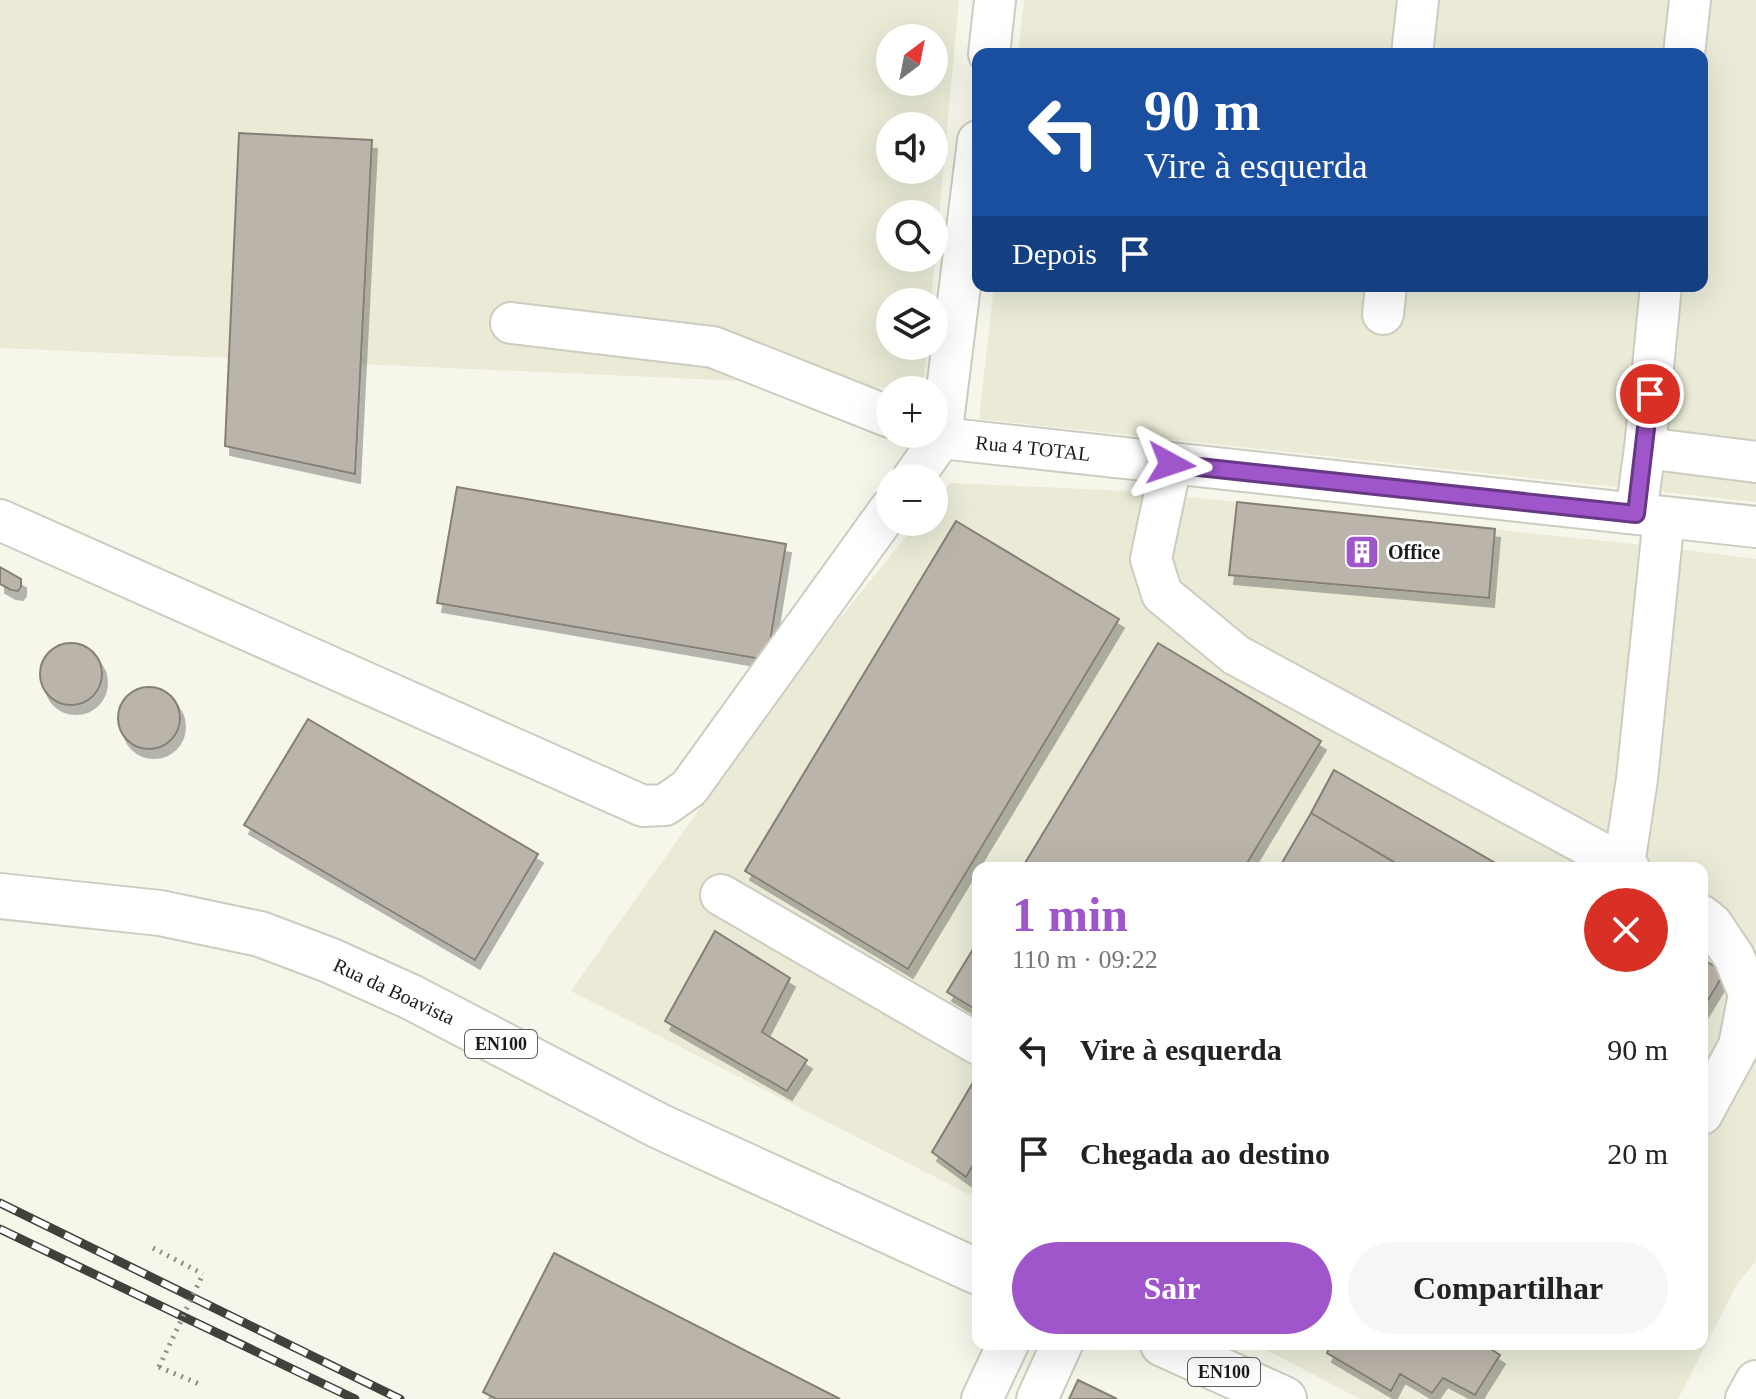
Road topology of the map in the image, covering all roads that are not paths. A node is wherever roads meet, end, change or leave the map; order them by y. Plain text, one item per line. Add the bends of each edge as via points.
1 (995, 0) edge
2 (1418, 0) edge
3 (1690, 0) edge
4 (990, 48) edge
5 (1413, 48) edge
6 (1685, 48) edge
7 (972, 183) edge
8 (1660, 292) edge
9 (511, 323) dead end
10 (945, 376) edge
11 (876, 411) edge
12 (948, 437) edge
13 (1645, 448) junction
14 (1756, 462) edge
15 (1171, 464) junction
16 (1650, 515) junction
17 (0, 520) edge
18 (1756, 527) edge
19 (876, 528) edge
20 (1617, 862) edge
21 (1627, 862) edge
22 (721, 895) dead end
23 (0, 896) edge
24 (1708, 921) edge
25 (972, 1041) edge
26 (1708, 1103) edge
27 (972, 1269) edge
28 (1005, 1350) edge
29 (1059, 1350) edge
30 (1176, 1350) edge
31 (1756, 1381) edge
32 (982, 1399) edge
33 (1037, 1399) edge
34 (1284, 1399) edge
35 (1746, 1399) edge

1 - 4 lane
2 - 5 lane
3 - 6 lane
7 - 10 lane
8 - 13 lane
9 - 11 lane via 713,347
12 - 15 lane, Rua 4 TOTAL
13 - 14 lane
13 - 16 lane
15 - 16 lane, Rua 4 TOTAL
15 - 20 lane via 1151,559 1162,594 1236,655
16 - 18 lane, Rua 4 TOTAL
16 - 21 lane via 1637,779
17 - 19 lane via 643,806 665,805 689,788
22 - 25 lane
23 - 27 main road, Rua da Boavista / EN100 via 160,913 260,934 329,960 659,1126
24 - 26 lane via 1734,957 1749,994 1739,1046
28 - 32 lane
29 - 33 lane
30 - 34 main road, EN100
31 - 35 lane

